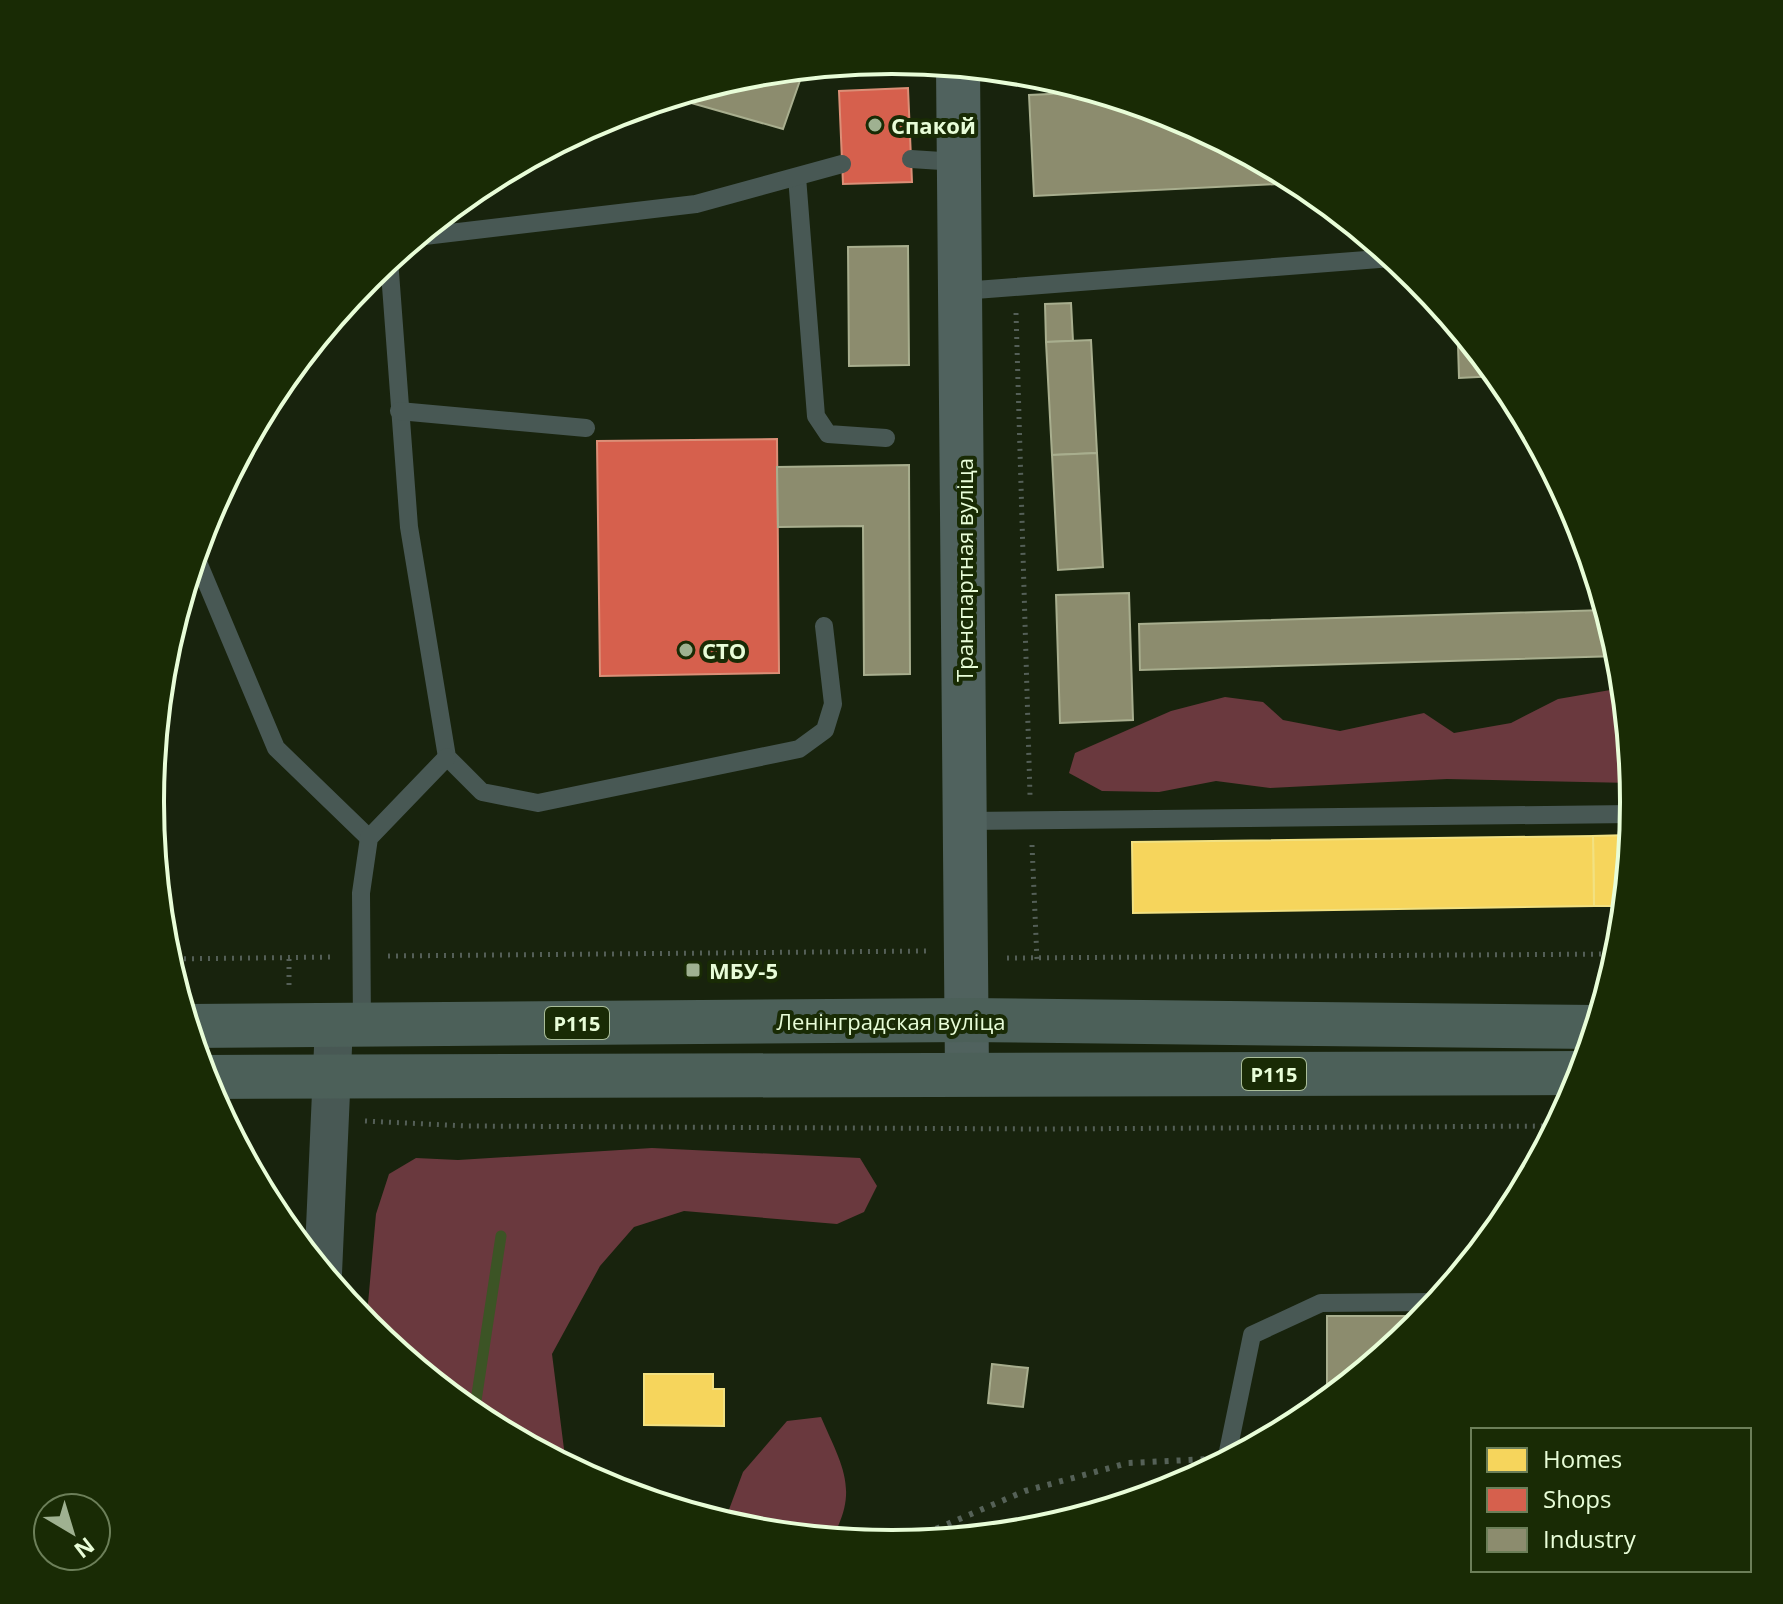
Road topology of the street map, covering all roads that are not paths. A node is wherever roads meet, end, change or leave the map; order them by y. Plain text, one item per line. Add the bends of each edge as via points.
1 (958, 78) edge
2 (911, 159) dead end
3 (957, 162) junction
4 (842, 164) dead end
5 (797, 177) junction
6 (435, 235) edge
7 (1376, 259) edge
8 (390, 275) edge
9 (962, 291) junction
10 (399, 411) junction
11 (586, 428) dead end
12 (886, 438) dead end
13 (201, 570) edge
14 (824, 626) dead end
15 (447, 757) junction
16 (1619, 814) edge
17 (965, 821) junction
18 (369, 838) junction
19 (967, 1020) junction
20 (348, 1025) junction
21 (199, 1026) edge
22 (1584, 1027) edge
23 (1567, 1073) edge
24 (967, 1074) junction
25 (331, 1075) junction
26 (217, 1077) edge
27 (324, 1257) edge
28 (1420, 1302) edge
29 (1229, 1446) edge

1 - 3 main road, Транспартная вуліца
2 - 3 lane
3 - 9 main road, Транспартная вуліца
4 - 5 lane
5 - 6 lane via 696,204
5 - 12 lane via 816,416 828,434
7 - 9 lane
8 - 10 lane
9 - 17 main road, Транспартная вуліца
10 - 11 lane
10 - 15 lane via 409,527
13 - 18 lane via 276,748
14 - 15 lane via 833,704 825,730 799,749 538,803 482,792
15 - 18 lane
16 - 17 lane
17 - 19 main road, Транспартная вуліца
18 - 20 lane via 361,893 361,957
19 - 20 main road, Ленінградская вуліца / Р115
19 - 22 main road, Ленінградская вуліца / Р115
19 - 24 main road, Транспартная вуліца
20 - 21 main road, Ленінградская вуліца / Р115
20 - 25 street
23 - 24 main road, Р115
24 - 25 main road, Р115
25 - 26 main road, Р115
25 - 27 street
28 - 29 lane via 1321,1303 1252,1335

